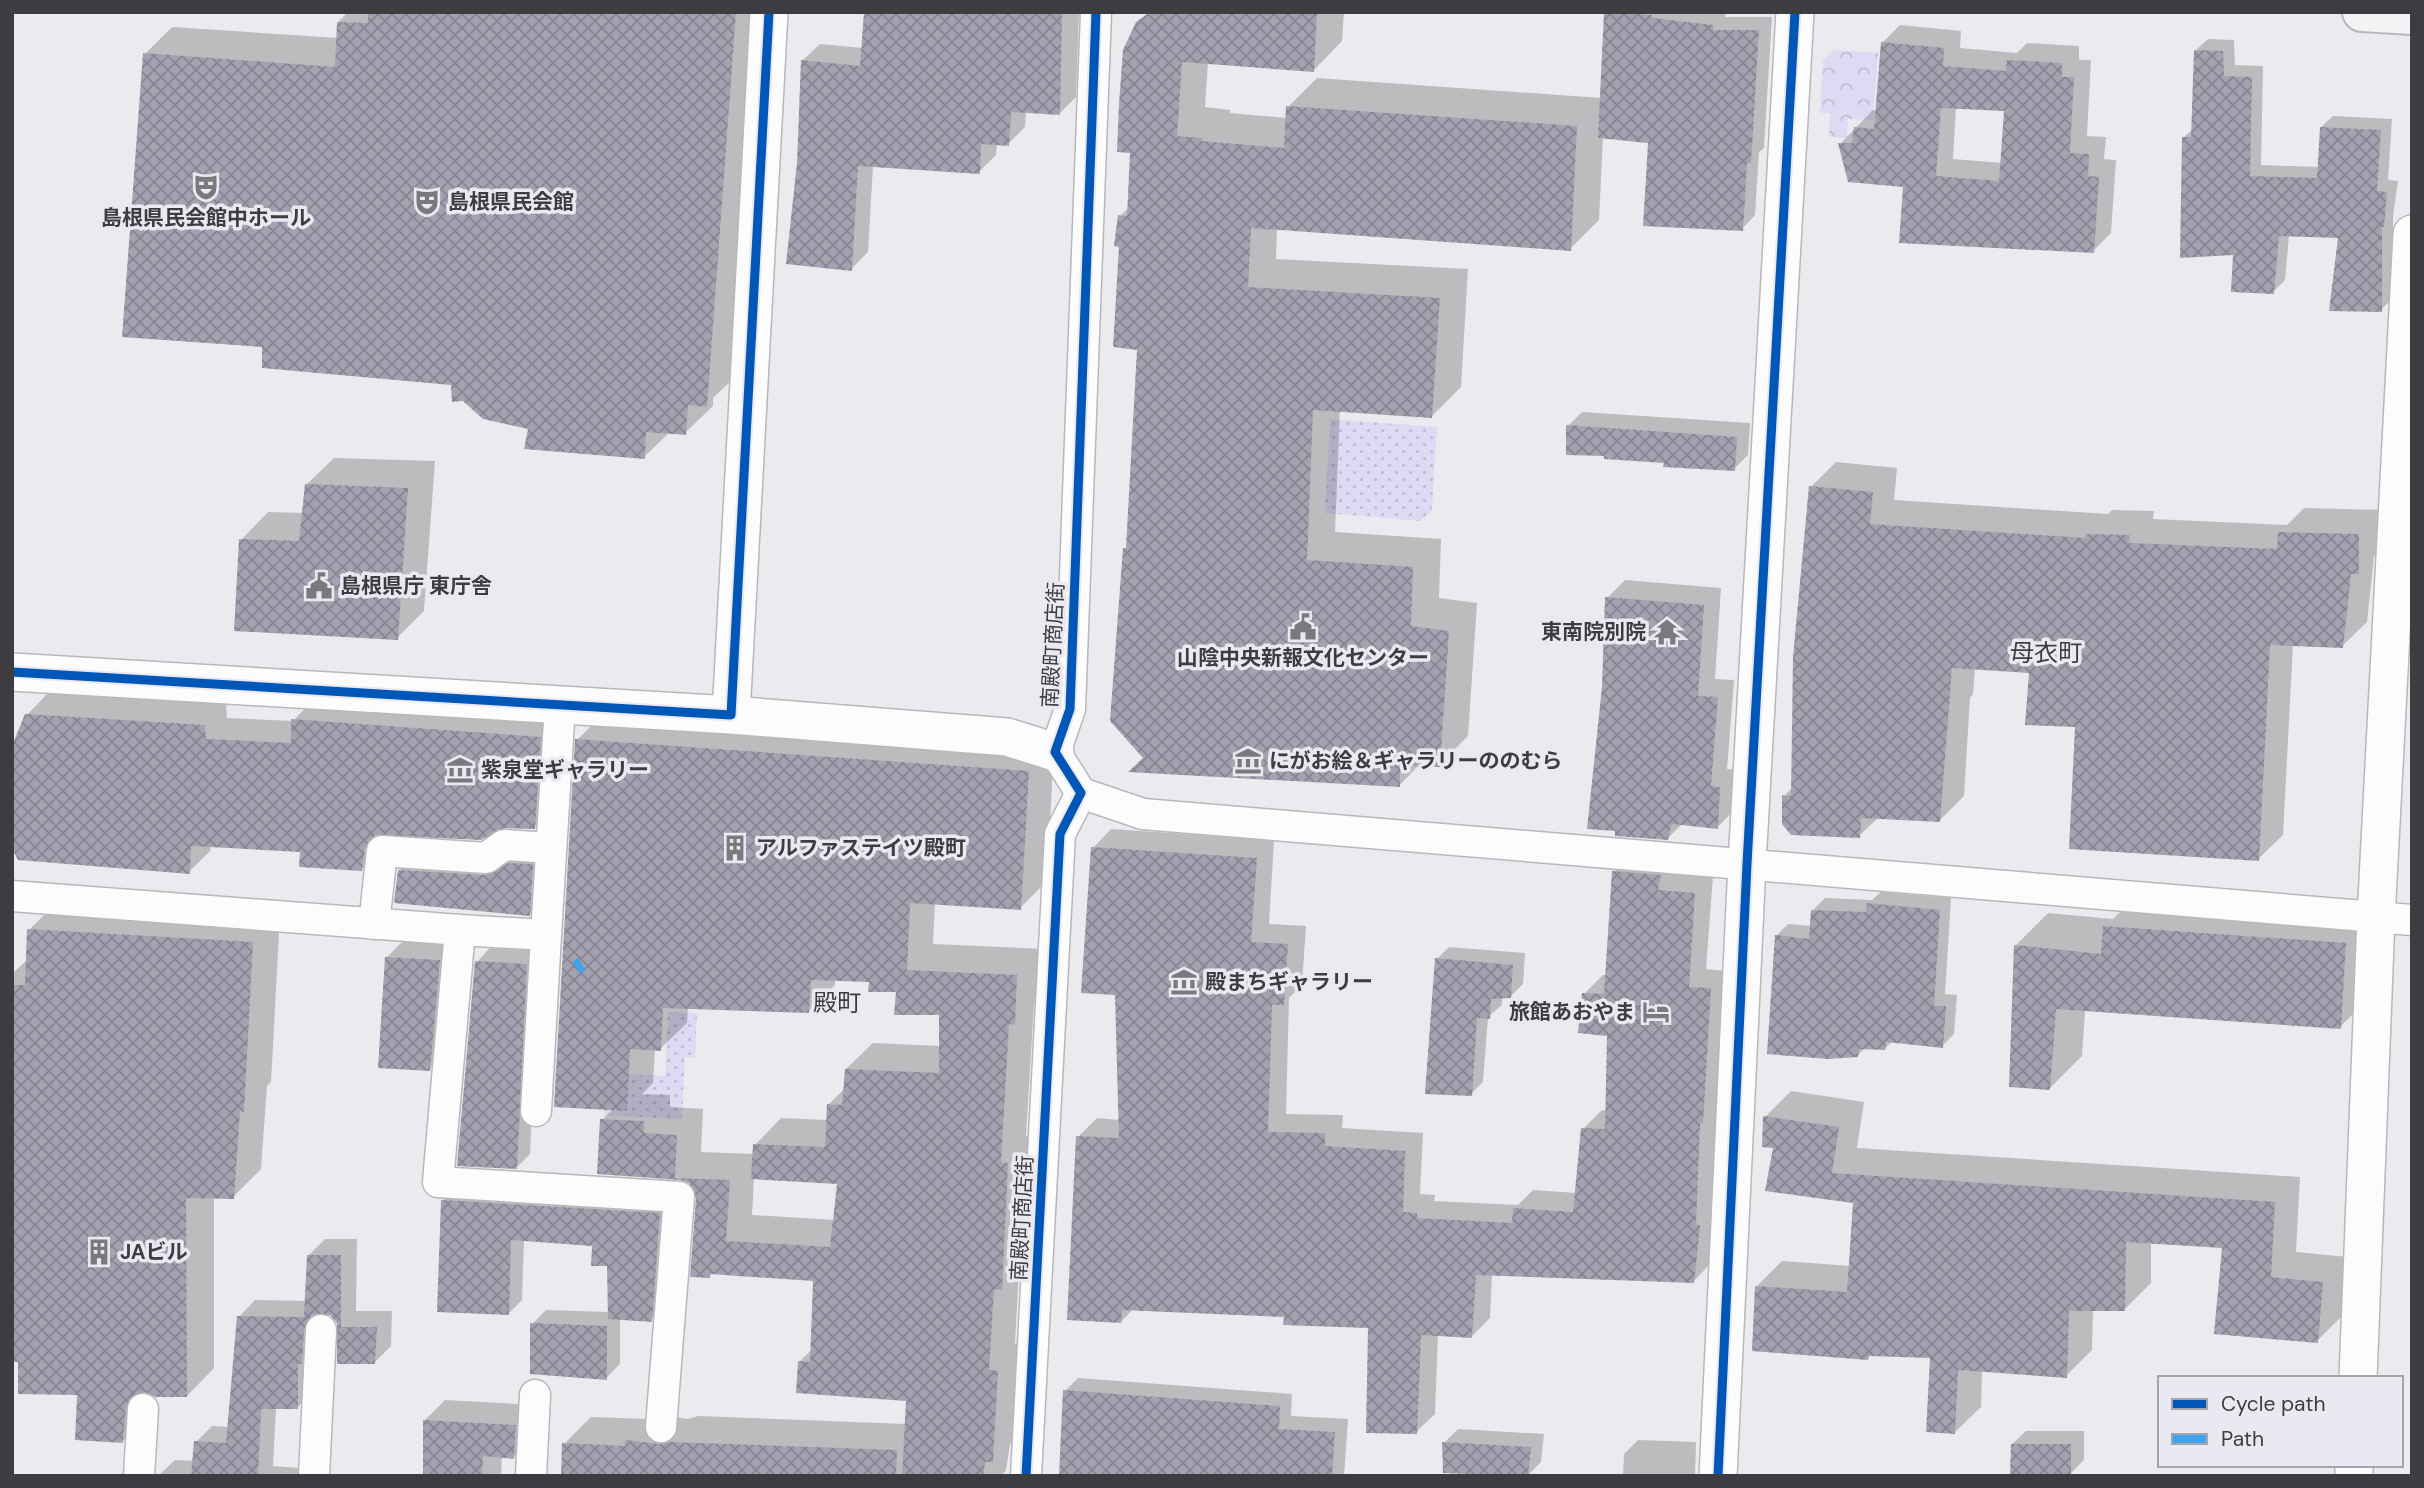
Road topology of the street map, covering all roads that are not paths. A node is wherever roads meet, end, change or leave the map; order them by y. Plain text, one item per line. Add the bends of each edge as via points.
1 (769, 12) edge
2 (1096, 12) edge
3 (1795, 12) edge
4 (2362, 12) edge
5 (2412, 15) edge
6 (2412, 234) edge
7 (2406, 480) edge
8 (12, 672) edge
9 (560, 705) junction
10 (730, 715) junction
11 (1055, 752) junction
12 (1081, 793) junction
13 (551, 848) junction
14 (1747, 864) junction
15 (12, 896) edge
16 (2376, 918) junction
17 (2412, 920) edge
18 (374, 924) junction
19 (460, 930) junction
20 (546, 934) junction
21 (536, 1111) dead end
22 (321, 1330) dead end
23 (2358, 1376) edge
24 (535, 1395) dead end
25 (144, 1409) dead end
26 (661, 1427) dead end
27 (139, 1476) edge
28 (314, 1476) edge
29 (531, 1476) edge
30 (1026, 1476) edge
31 (1718, 1476) edge

1 - 10 street
2 - 11 street, 南殿町商店街 via 1070,709
3 - 14 street
4 - 5 main road
6 - 7 street
7 - 16 street
8 - 9 street
9 - 10 street
9 - 13 street
10 - 11 street via 1007,737
11 - 12 street
12 - 14 street via 1143,814
12 - 30 street, 南殿町商店街 via 1060,834
13 - 18 street via 504,845 486,858 382,851
13 - 20 street
14 - 16 street
14 - 31 street
15 - 18 street
16 - 17 street
16 - 23 street
18 - 19 street
19 - 20 street
19 - 26 street via 439,1182 679,1197
20 - 21 street
22 - 28 street
24 - 29 street
25 - 27 street

